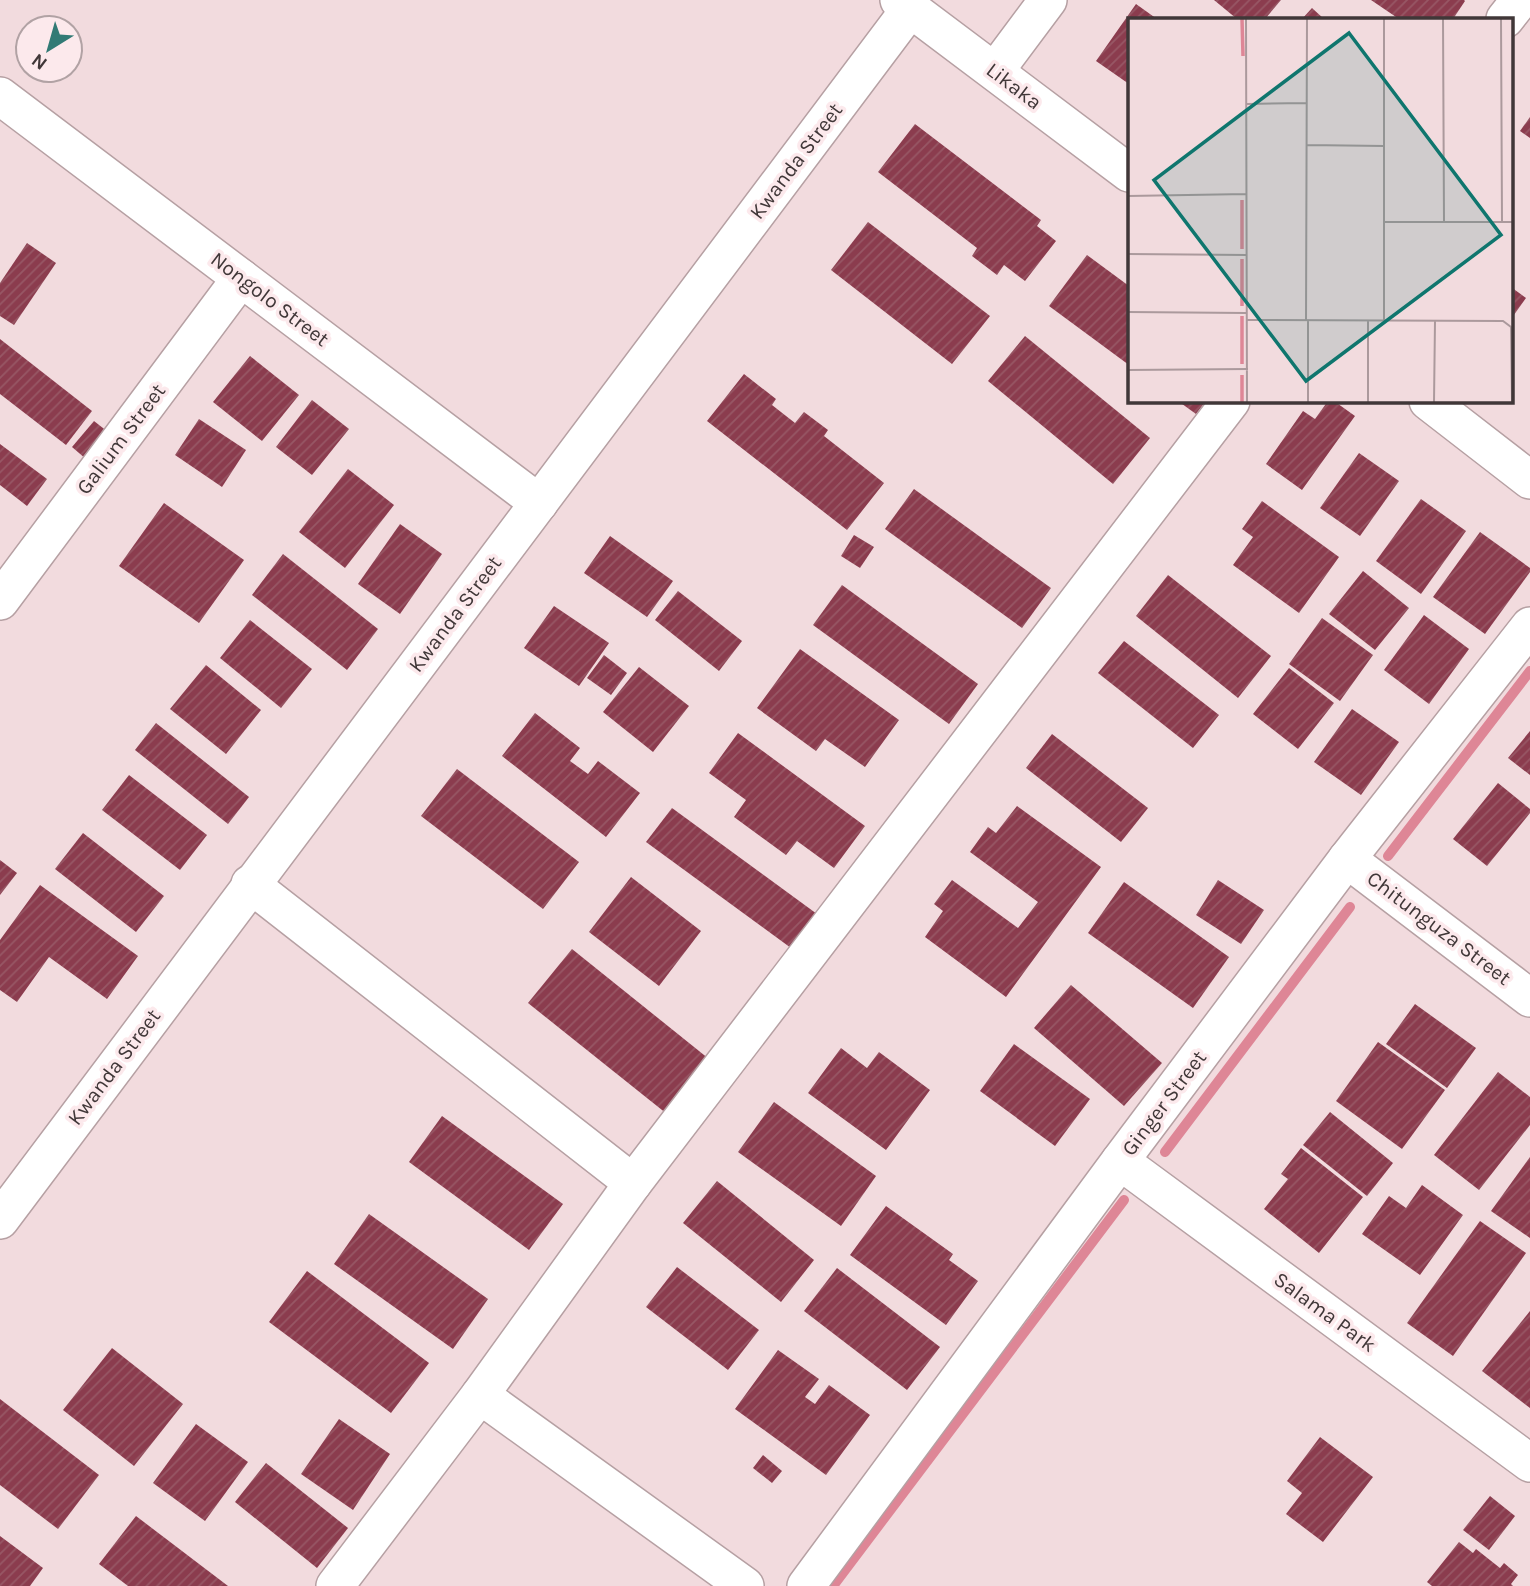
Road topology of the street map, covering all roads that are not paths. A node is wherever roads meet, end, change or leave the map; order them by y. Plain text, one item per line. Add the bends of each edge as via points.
1 (1048, 0) edge
2 (1520, 0) edge
3 (904, 4) edge
4 (1506, 18) edge
5 (995, 71) junction
6 (0, 96) edge
7 (1128, 172) edge
8 (241, 278) junction
9 (1230, 402) edge
10 (1429, 402) edge
11 (1530, 480) edge
12 (539, 503) junction
13 (0, 601) edge
14 (1530, 626) edge
15 (1347, 859) junction
16 (250, 884) junction
17 (1530, 998) edge
18 (1120, 1161) junction
19 (633, 1183) junction
20 (0, 1220) edge
21 (480, 1395) junction
22 (1530, 1463) edge
23 (335, 1586) edge
24 (745, 1586) edge
25 (806, 1586) edge

1 - 5 street
2 - 4 street
3 - 5 street, Likaka
3 - 12 street, Kwanda Street
5 - 7 street, Likaka
6 - 8 street, Nongolo Street
8 - 12 street, Nongolo Street
8 - 13 street, Galium Street
9 - 19 street
10 - 11 street
12 - 16 street, Kwanda Street
14 - 15 street, Ginger Street
15 - 17 street, Chitunguza Street
15 - 18 street, Ginger Street
16 - 19 street
16 - 20 street, Kwanda Street
18 - 22 street, Salama Park
18 - 25 street, Ginger Street
19 - 21 street
21 - 23 street
21 - 24 street

